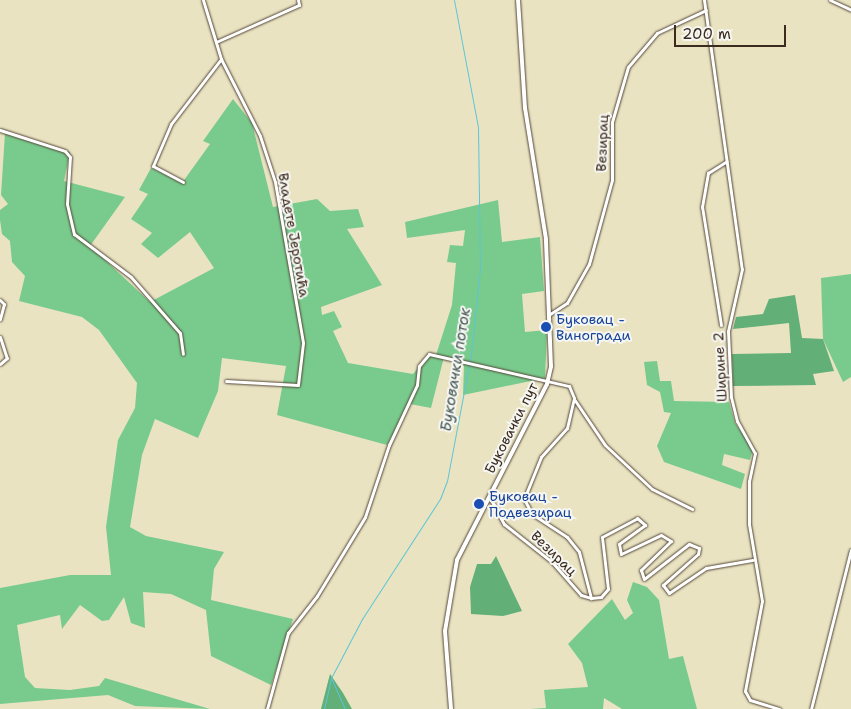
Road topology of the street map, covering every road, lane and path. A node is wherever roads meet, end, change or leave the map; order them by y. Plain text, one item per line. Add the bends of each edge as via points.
1 (203, 0) edge
2 (298, 0) edge
3 (518, 0) edge
4 (704, 0) edge
5 (830, 0) edge
6 (706, 10) junction
7 (851, 10) edge
8 (216, 42) junction
9 (221, 58) junction
10 (0, 130) edge
11 (727, 161) junction
12 (183, 182) dead end
13 (0, 300) edge
14 (550, 314) junction
15 (0, 320) edge
16 (721, 325) dead end
17 (0, 337) edge
18 (183, 354) dead end
19 (0, 364) edge
20 (549, 378) junction
21 (226, 381) dead end
22 (574, 398) junction
23 (489, 496) junction
24 (692, 509) dead end
25 (851, 550) edge
26 (752, 560) junction
27 (591, 598) junction
28 (763, 708) edge
29 (267, 709) edge
30 (451, 709) edge
31 (780, 709) edge
32 (811, 709) edge

1 - 8 street, Владете Јеротића
2 - 8 street via 299,5
3 - 14 street, Буковачки пут via 525,108 546,239
4 - 6 street
5 - 7 street
6 - 11 street, Ширине 2
6 - 14 street, Везирац via 658,33 628,67 612,122 612,180 589,264 567,303
8 - 9 street, Владете Јеротића
9 - 12 street via 171,124 153,166
9 - 21 street, Владете Јеротића via 260,136 275,182 304,352 296,386
10 - 18 street via 65,151 70,158 67,204 74,234 131,277 180,332
11 - 16 street via 708,173 702,206
11 - 26 street, Ширине 2 via 742,268 728,331 731,397 736,421 755,453 749,481
13 - 15 street via 4,304
14 - 20 street, Буковачки пут
17 - 19 street via 7,358
20 - 22 street via 569,386
20 - 23 street, Буковачки пут
20 - 29 street via 436,352 424,357 417,386 389,445 365,517 317,596 288,632
22 - 24 street via 605,445 652,489
22 - 27 street, Везирац via 567,428 542,457 524,499 532,514 567,536 580,552
23 - 27 street, Везирац via 504,524 552,562 581,595
23 - 30 street, Буковачки пут via 463,543 450,590 445,651
25 - 32 street
26 - 27 street via 706,568 669,592 662,585 698,554 699,548 689,544 644,580 641,570 671,541 661,535 621,554 619,544 645,526 637,518 602,536 608,589 601,597
26 - 28 street, Ширине 2 via 761,581 762,601 745,691 750,700
28 - 31 street

